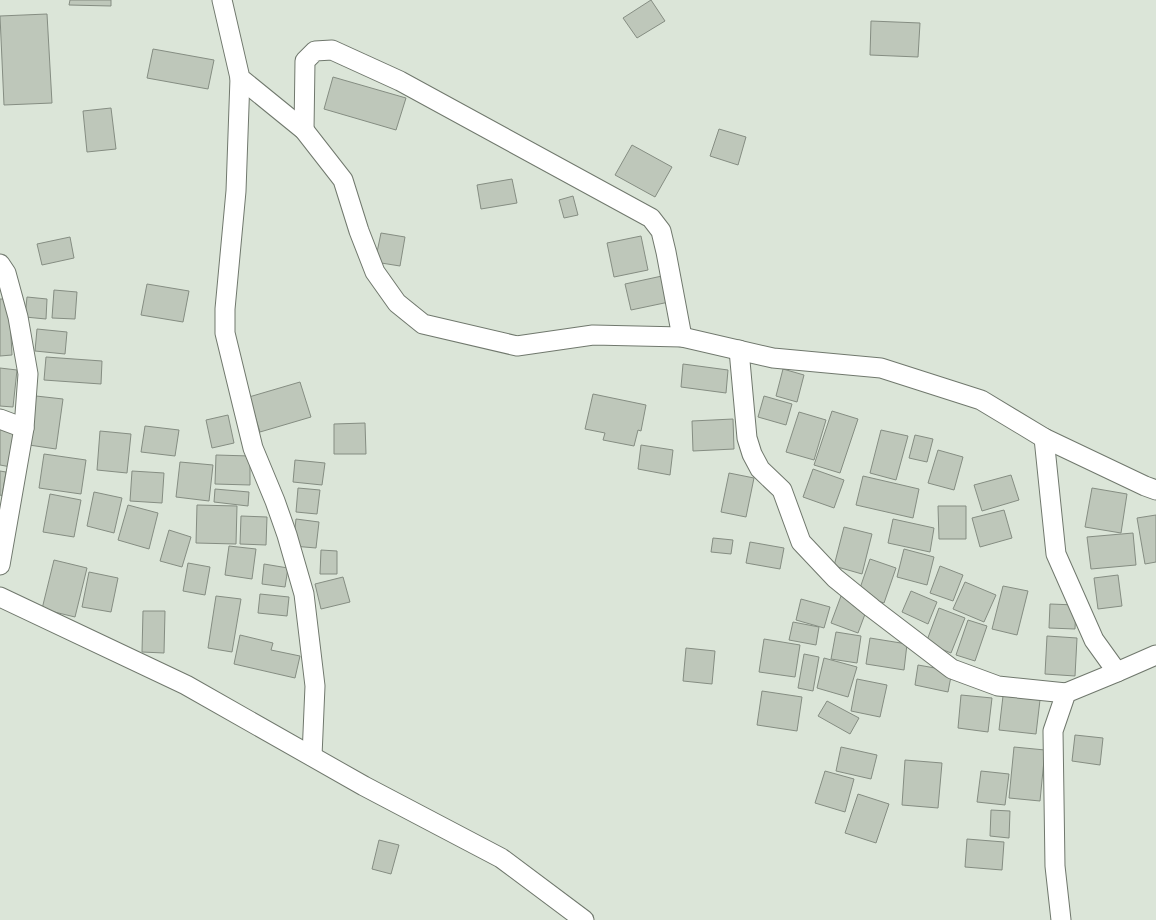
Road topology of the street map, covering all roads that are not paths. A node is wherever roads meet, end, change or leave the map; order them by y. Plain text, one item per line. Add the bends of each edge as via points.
1 (222, 0) edge
2 (240, 78) junction
3 (304, 130) junction
4 (0, 264) edge
5 (682, 337) junction
6 (739, 350) junction
7 (0, 419) edge
8 (24, 428) junction
9 (1044, 438) junction
10 (1156, 490) edge
11 (0, 565) edge
12 (0, 597) edge
13 (1156, 655) edge
14 (1117, 672) junction
15 (1066, 693) junction
16 (312, 756) junction
17 (584, 920) edge
18 (1061, 920) edge

1 - 2 street
2 - 3 street
2 - 16 street via 236,191 225,333 253,448 275,501 304,594 315,686
3 - 5 street via 344,180 375,272 397,303 423,324 516,346 593,335
3 - 5 street via 306,61 315,51 332,50 408,85 651,218 661,231
4 - 8 street via 6,273 18,317 28,374
5 - 6 street
6 - 9 street via 773,358 881,368 980,400
6 - 15 street via 747,438 752,454 760,469 782,490 801,542 835,578 952,669 998,686
7 - 8 street
8 - 11 street
9 - 10 street
9 - 14 street via 1056,554 1094,640
12 - 16 street via 186,685
13 - 14 street
14 - 15 street
15 - 18 street via 1053,731 1055,866
16 - 17 street via 501,858

